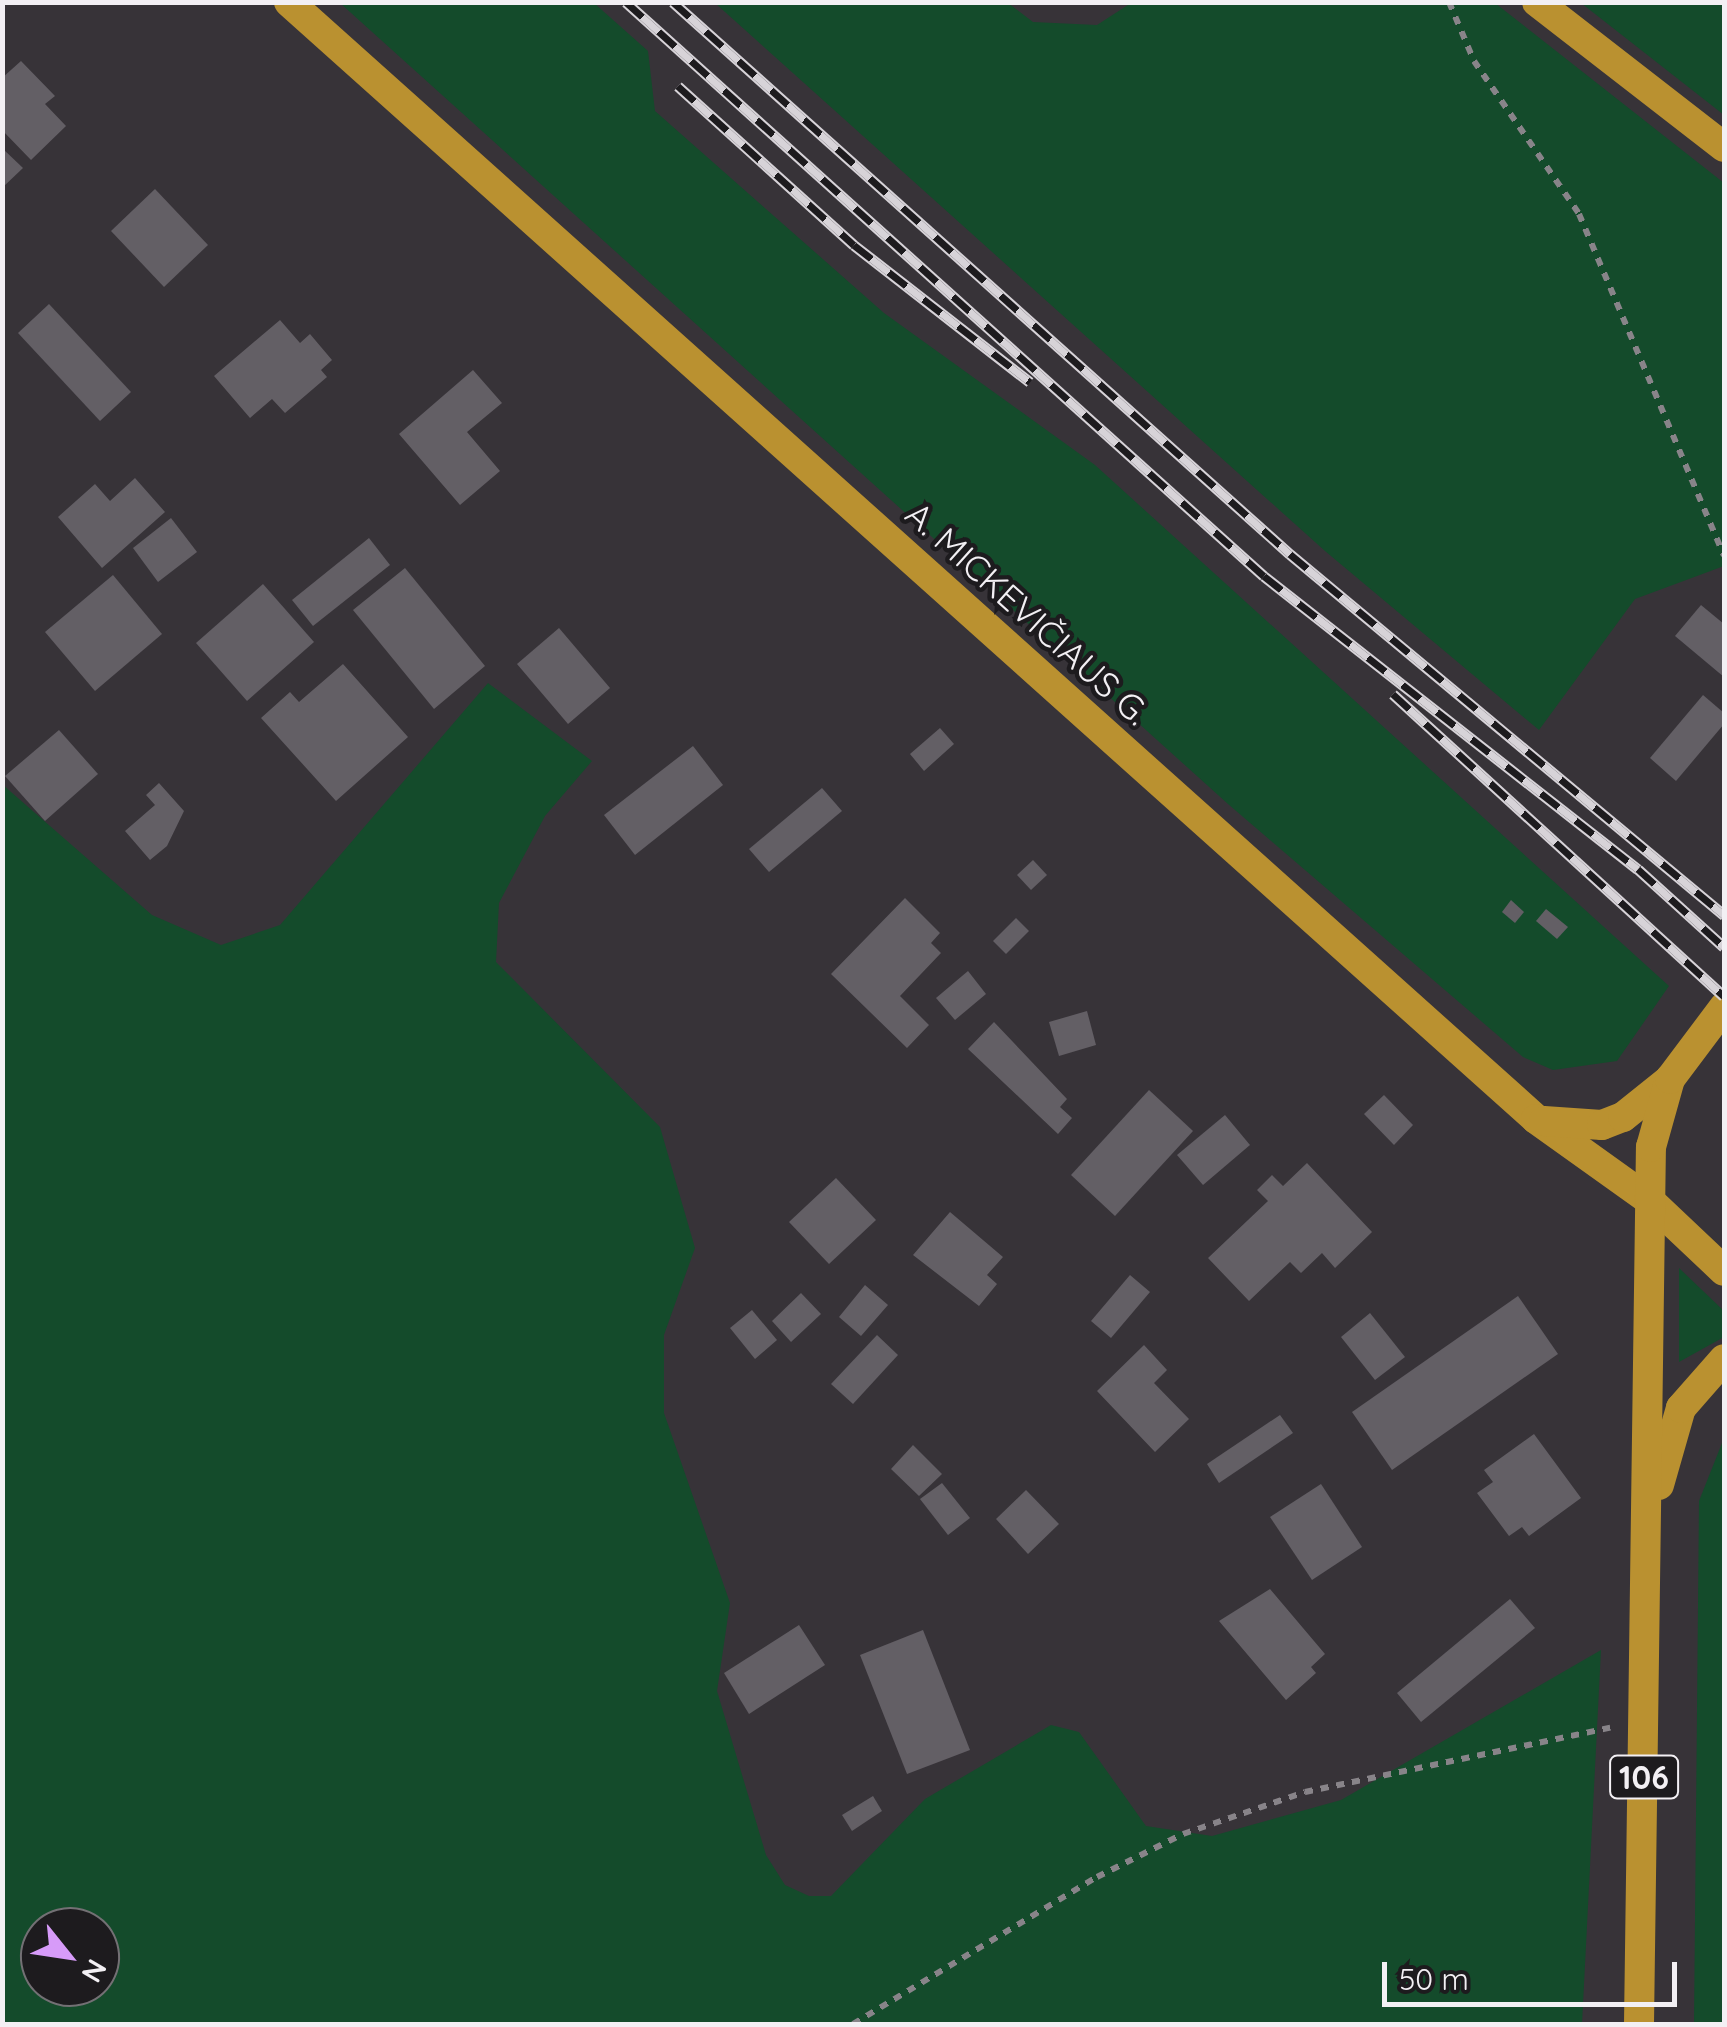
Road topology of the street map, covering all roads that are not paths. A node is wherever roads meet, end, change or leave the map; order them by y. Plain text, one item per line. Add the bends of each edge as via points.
1 (289, 2) edge
2 (1538, 2) edge
3 (1724, 147) edge
4 (1724, 1007) edge
5 (1670, 1079) junction
6 (1536, 1119) junction
7 (1649, 1200) junction
8 (1724, 1271) edge
9 (1724, 1358) edge
10 (1646, 1536) junction
11 (1639, 2024) edge

1 - 6 main road, A. MICKEVIČIAUS G.
2 - 3 main road
4 - 5 main road, 106
5 - 6 main road via 1623,1117 1602,1125
5 - 7 main road, 106 via 1651,1147
6 - 7 main road, A. MICKEVIČIAUS G.
7 - 8 main road, A. MICKEVIČIAUS G.
7 - 10 main road, 106
9 - 10 main road via 1681,1408
10 - 11 main road, 106

